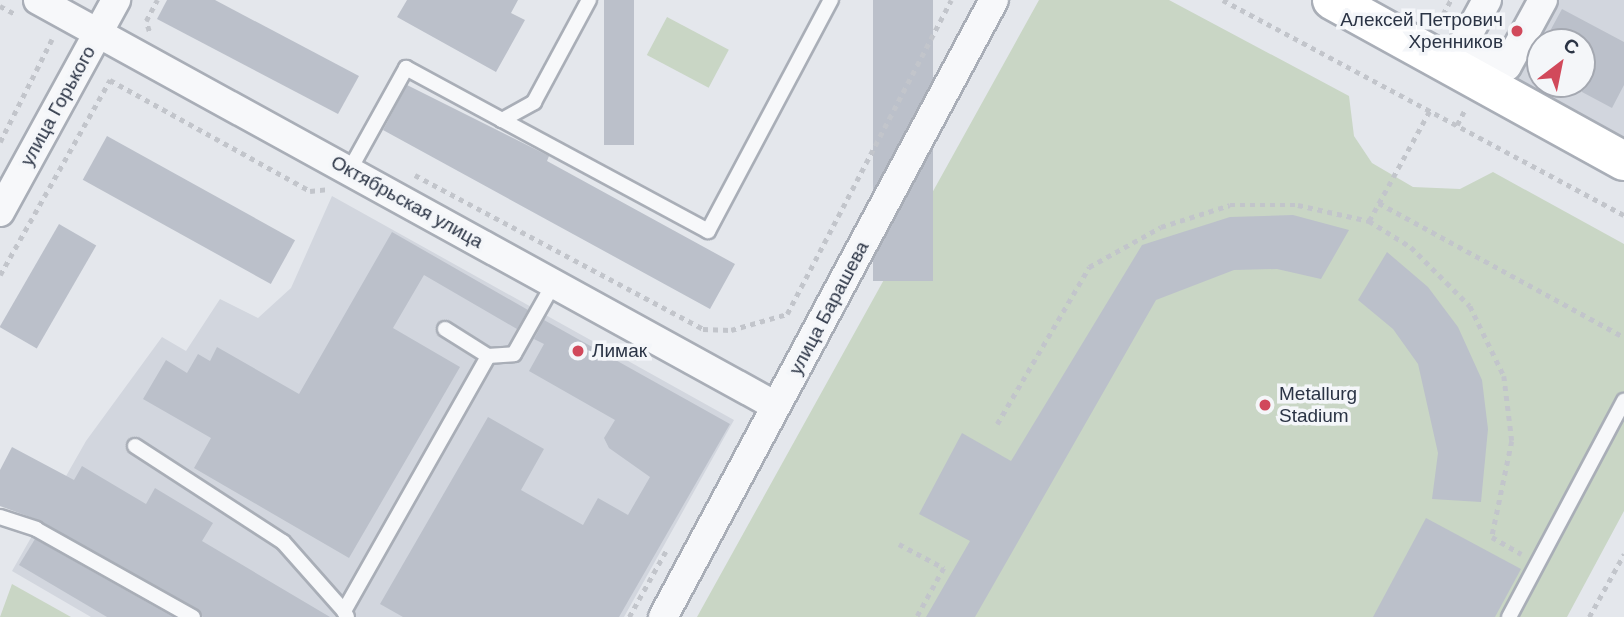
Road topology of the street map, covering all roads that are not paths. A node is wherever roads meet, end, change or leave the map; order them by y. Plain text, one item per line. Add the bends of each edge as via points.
1 (116, 0) edge
2 (589, 0) edge
3 (831, 0) edge
4 (994, 0) edge
5 (1332, 0) edge
6 (1487, 0) edge
7 (1543, 0) edge
8 (31, 10) edge
9 (98, 32) junction
10 (502, 120) junction
11 (1624, 161) edge
12 (345, 183) junction
13 (0, 212) edge
14 (554, 283) junction
15 (445, 329) dead end
16 (488, 356) junction
17 (1624, 401) edge
18 (776, 405) junction
19 (135, 446) dead end
20 (0, 517) edge
21 (346, 614) edge
22 (193, 617) edge
23 (663, 617) edge
24 (1509, 617) edge

1 - 9 street, улица Горького
2 - 10 lane via 534,102
3 - 10 lane via 708,231
4 - 18 street, улица Барашева
5 - 11 main road
6 - 7 street via 1464,43 1507,66
8 - 9 street, Октябрьская улица
9 - 12 street, Октябрьская улица
9 - 13 street, улица Горького
10 - 12 lane via 405,68
12 - 14 street, Октябрьская улица
14 - 16 lane via 514,354
14 - 18 street, Октябрьская улица
15 - 16 lane
16 - 21 lane
17 - 24 lane
18 - 23 street, улица Барашева
19 - 21 lane via 283,542
20 - 22 lane via 36,529

